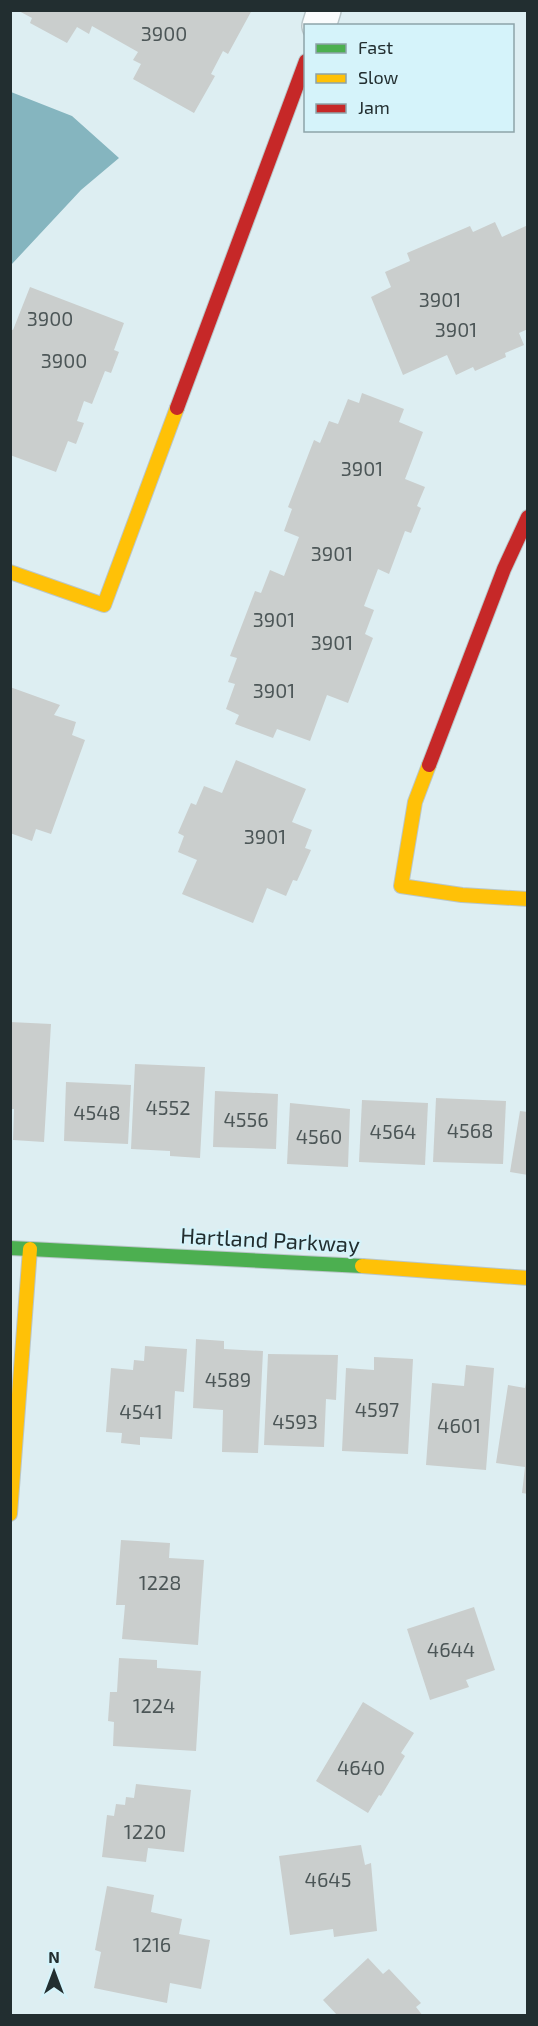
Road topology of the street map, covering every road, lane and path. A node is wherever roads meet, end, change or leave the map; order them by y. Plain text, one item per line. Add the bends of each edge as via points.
1 (304, 66) edge
2 (528, 517) edge
3 (10, 572) edge
4 (528, 899) edge
5 (10, 1248) edge
6 (30, 1249) junction
7 (528, 1278) edge
8 (10, 1514) edge

1 - 3 street via 104,604
2 - 4 street via 504,569 415,802 400,886
5 - 6 street, Hartland Parkway
6 - 7 street, Hartland Parkway
6 - 8 street

